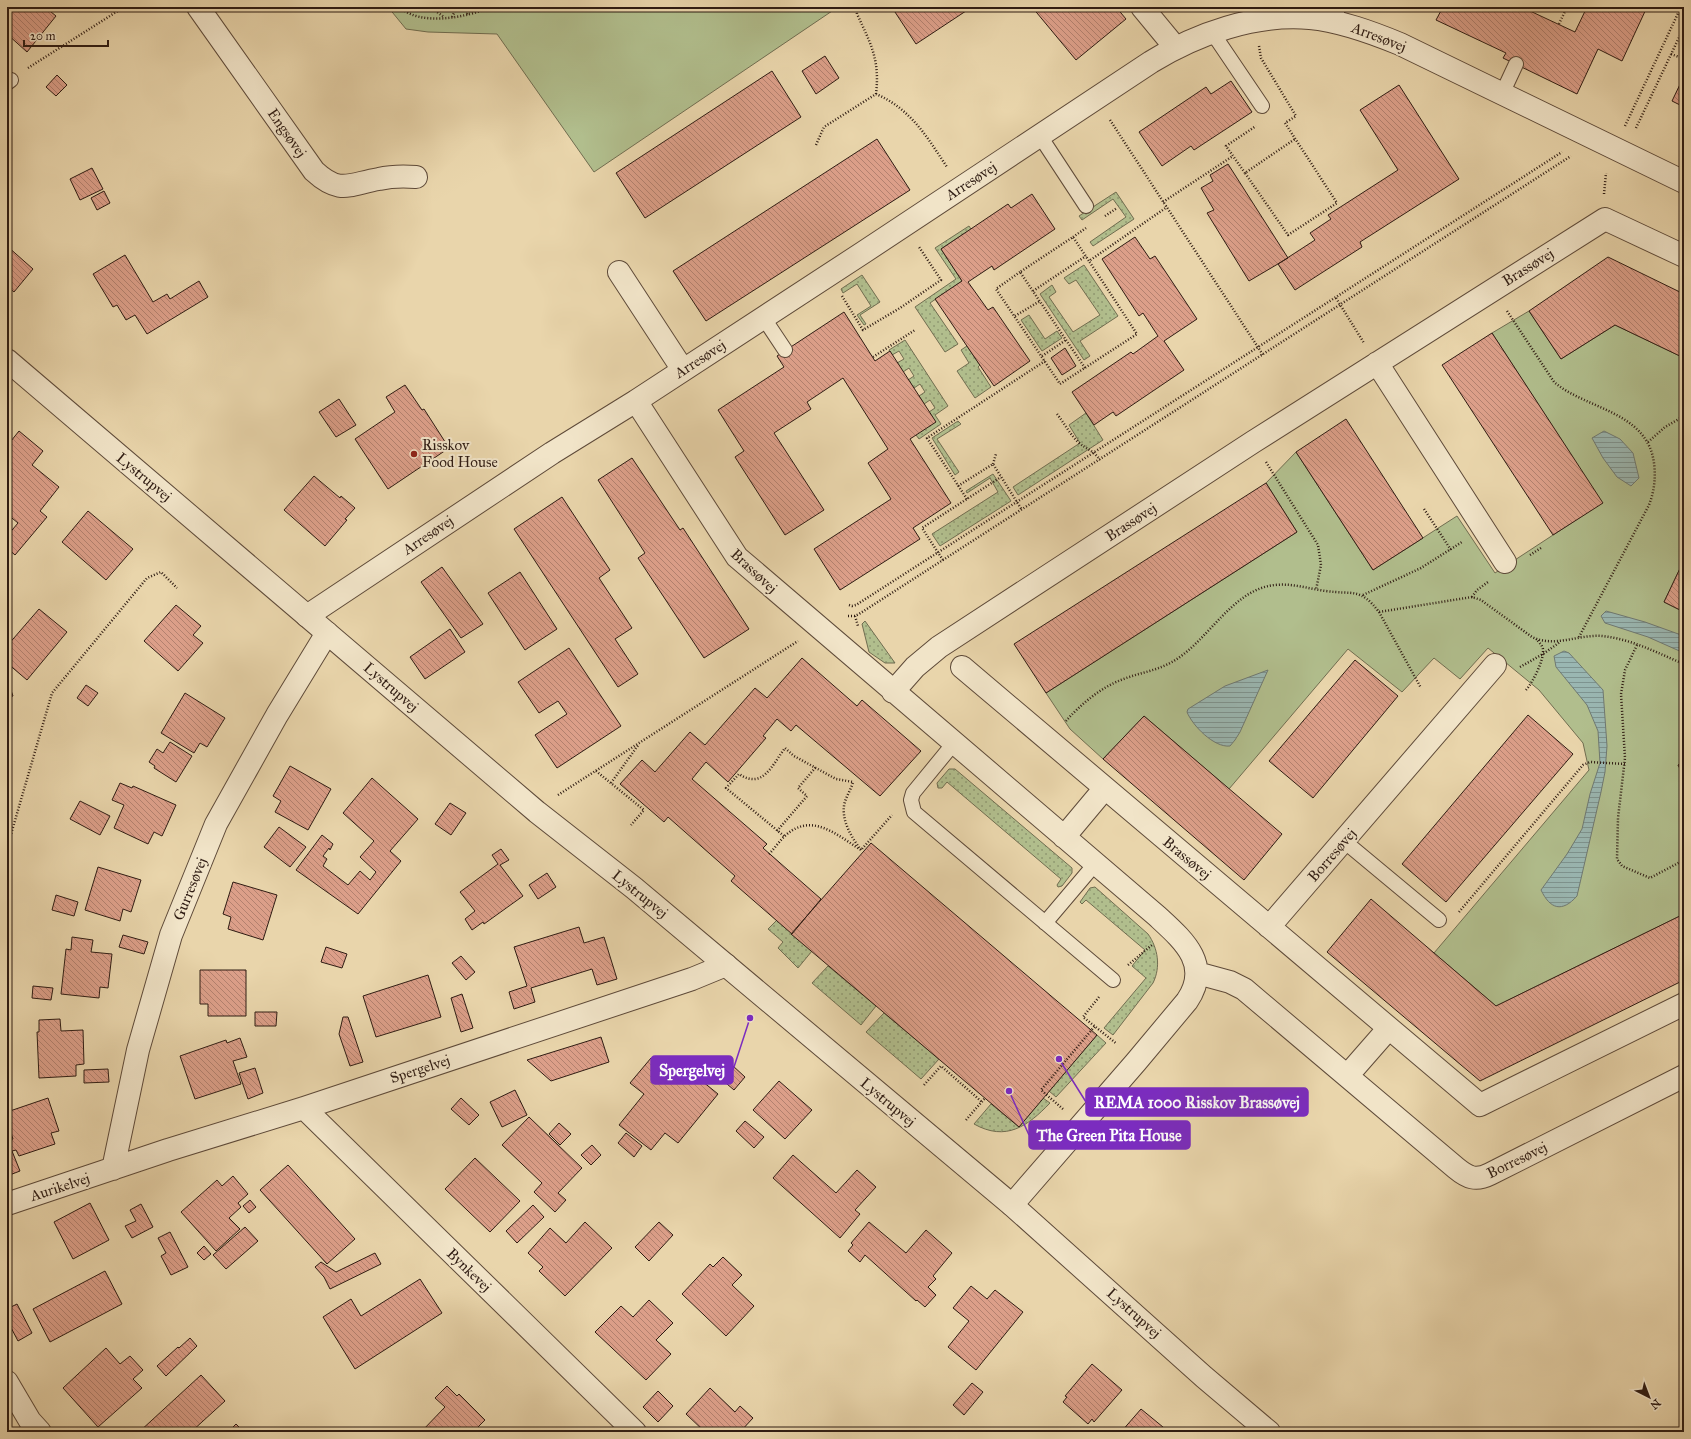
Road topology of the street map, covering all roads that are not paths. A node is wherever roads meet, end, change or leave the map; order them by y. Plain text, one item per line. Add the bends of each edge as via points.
1 (198, 7) edge
2 (1142, 7) edge
3 (1336, 15) edge
4 (1212, 32) junction
5 (1175, 47) junction
6 (1516, 64) dead end
7 (1502, 94) junction
8 (1262, 106) dead end
9 (1040, 136) junction
10 (416, 176) dead end
11 (1684, 182) edge
12 (1086, 206) dead end
13 (1684, 256) edge
14 (619, 272) dead end
15 (763, 318) junction
16 (785, 350) dead end
17 (7, 360) edge
18 (1377, 363) junction
19 (683, 370) junction
20 (636, 401) junction
21 (1505, 562) dead end
22 (307, 616) junction
23 (327, 632) junction
24 (1495, 665) dead end
25 (962, 667) dead end
26 (893, 692) junction
27 (954, 743) junction
28 (1105, 788) junction
29 (1064, 837) junction
30 (1344, 841) junction
31 (1095, 864) junction
32 (1439, 920) road end
33 (1045, 923) junction
34 (1269, 927) junction
35 (726, 964) junction
36 (1197, 973) junction
37 (1113, 980) road end
38 (1684, 1004) edge
39 (1389, 1028) junction
40 (1347, 1076) junction
41 (1684, 1076) edge
42 (304, 1108) junction
43 (113, 1169) junction
44 (7, 1204) edge
45 (1012, 1205) junction
46 (7, 1382) edge
47 (40, 1432) edge
48 (635, 1432) edge
49 (1269, 1432) edge

1 - 10 street, Engsøvej via 321,178 329,184 348,187 390,177
2 - 5 street
3 - 4 street, Arresøvej via 1255,22
3 - 7 street, Arresøvej
4 - 5 street, Arresøvej
4 - 8 lane
5 - 9 street, Arresøvej
6 - 7 lane
7 - 11 street, Arresøvej
9 - 12 lane
9 - 15 street, Arresøvej
13 - 18 street, Brassøvej via 1605,219
14 - 19 street
15 - 16 lane
15 - 19 street, Arresøvej
17 - 22 street, Lystrupvej
18 - 21 street
18 - 26 street, Brassøvej via 939,647 915,667
19 - 20 street, Arresøvej
20 - 22 street, Arresøvej via 552,453
20 - 26 street, Brassøvej via 733,552
22 - 23 street, Lystrupvej
23 - 35 street, Lystrupvej via 536,812
23 - 43 street, Gurresøvej via 216,824 171,935 138,1050
24 - 30 street, Borresøvej
25 - 28 street, Brassøvej
26 - 27 street, Brassøvej
27 - 29 street, Brassøvej
27 - 33 lane via 913,793 912,809
28 - 29 street
28 - 34 street, Brassøvej
29 - 31 street, Brassøvej
30 - 32 lane
30 - 34 street, Borresøvej
31 - 33 lane
31 - 36 street, Brassøvej via 1183,941 1192,954
33 - 37 lane
34 - 39 street
35 - 42 street, Spergelvej via 692,979
35 - 45 street, Lystrupvej
36 - 40 street, Borresøvej via 1230,982 1244,989
36 - 45 street via 1195,986 1189,997
38 - 39 street via 1480,1104
39 - 40 street
40 - 41 street, Borresøvej via 1461,1173 1474,1179 1490,1174
42 - 43 street, Spergelvej
42 - 48 street, Bynkevej
43 - 44 street, Aurikelvej
45 - 49 street, Lystrupvej
46 - 47 street via 30,1422

